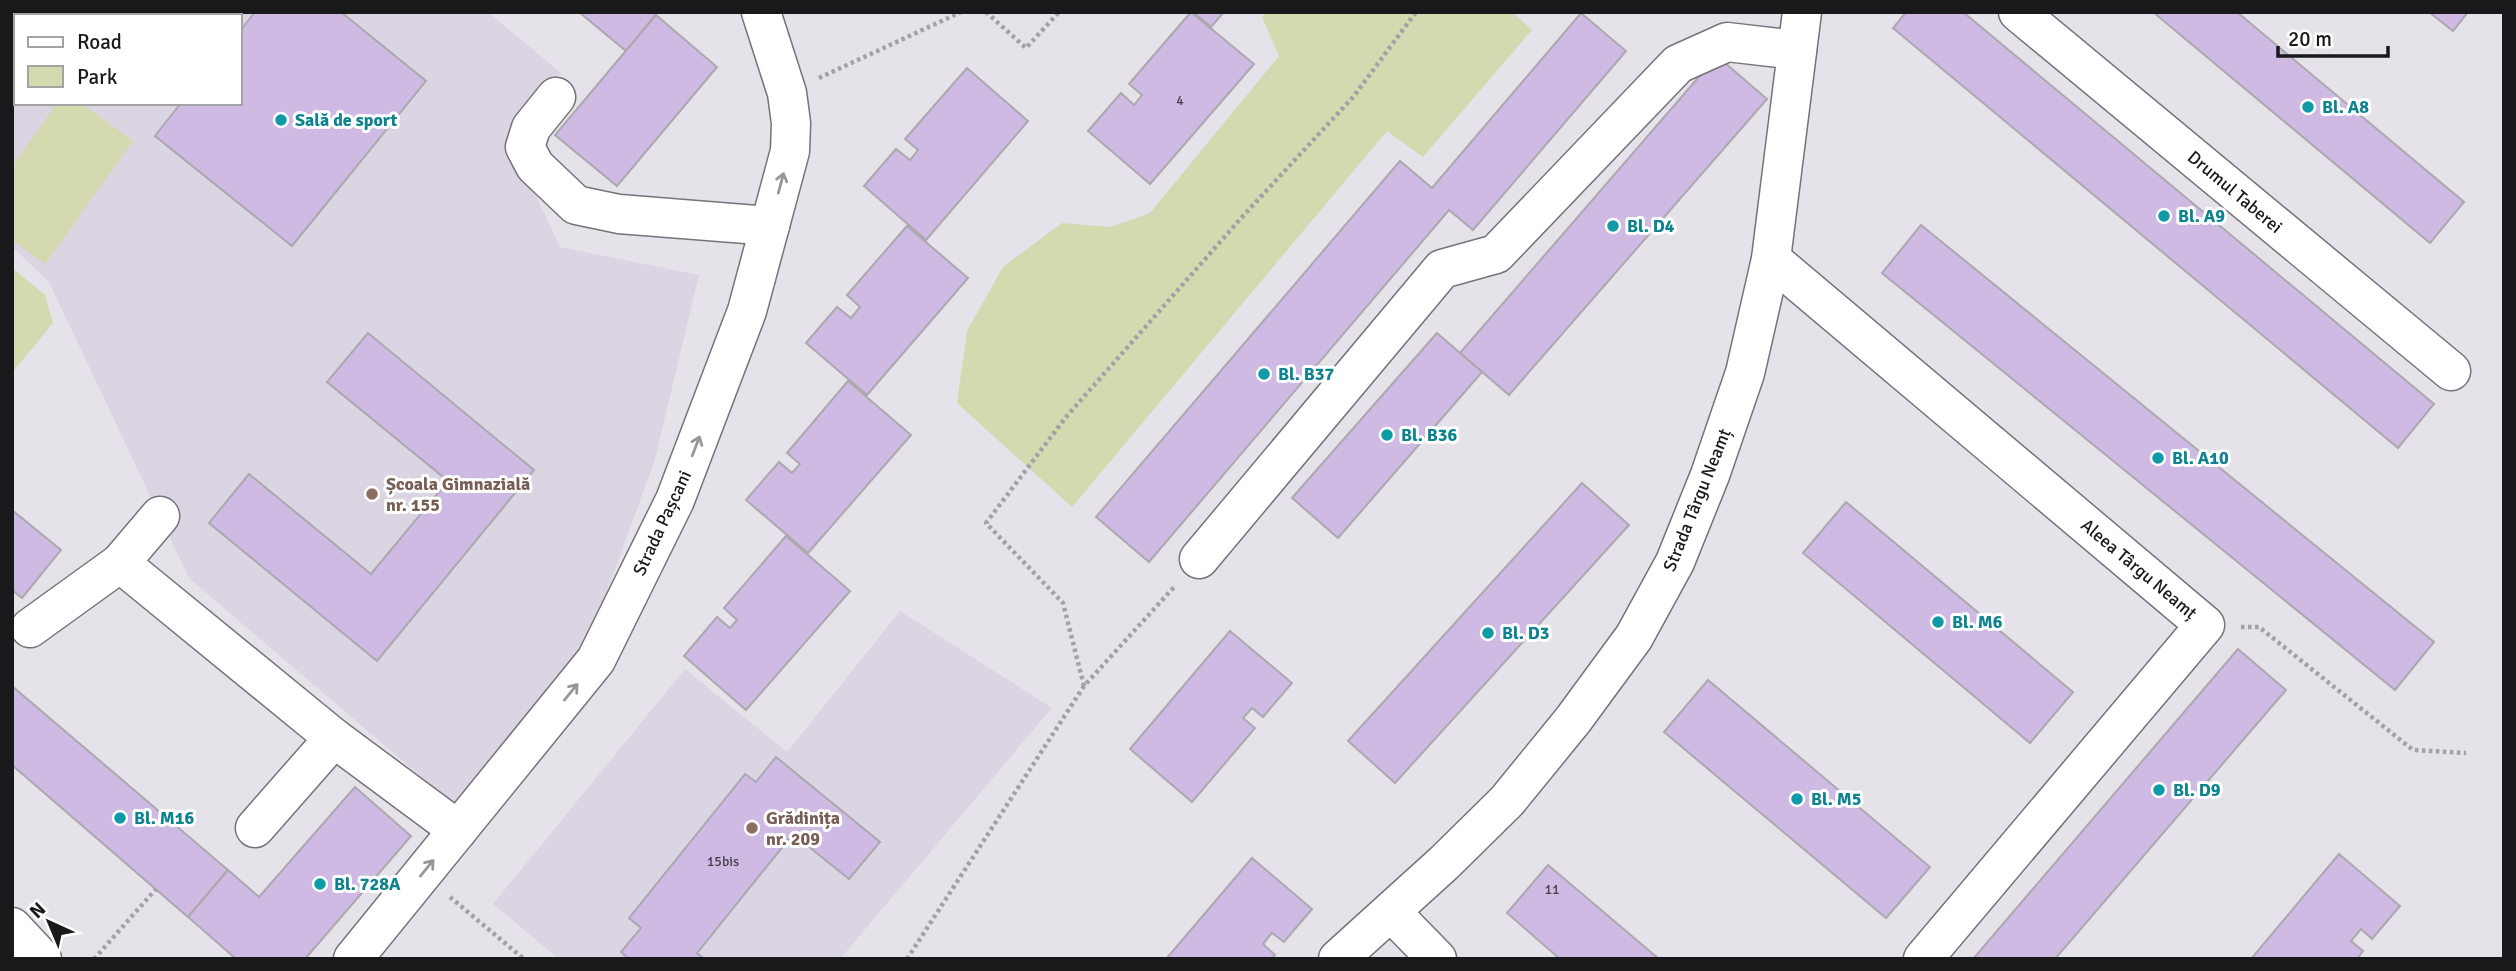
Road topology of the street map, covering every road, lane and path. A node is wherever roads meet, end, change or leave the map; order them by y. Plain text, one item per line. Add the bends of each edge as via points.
1 (761, 12) edge
2 (961, 12) edge
3 (986, 12) edge
4 (1059, 12) edge
5 (1416, 12) edge
6 (1802, 12) edge
7 (2018, 12) edge
8 (1797, 50) junction
9 (787, 93) junction
10 (556, 97) dead end
11 (770, 226) junction
12 (1771, 259) junction
13 (2451, 371) dead end
14 (160, 516) dead end
15 (1199, 559) joint
16 (120, 563) junction
17 (2205, 625) junction
18 (30, 628) dead end
19 (1084, 686) junction
20 (334, 738) junction
21 (2466, 753) dead end
22 (255, 828) dead end
23 (458, 830) junction
24 (423, 874) junction
25 (156, 889) dead end
26 (1391, 912) junction
27 (12, 927) edge
28 (42, 959) edge
29 (94, 959) edge
30 (353, 959) edge
31 (524, 959) edge
32 (907, 959) edge
33 (1338, 959) edge
34 (1437, 959) edge
35 (1923, 959) edge

1 - 9 street, Strada Pașcani
2 - 9 path
3 - 4 path via 1026,48
5 - 19 path via 1354,96 1066,417 986,523 1063,603
6 - 8 street, Strada Târgu Neamț
7 - 13 street, Drumul Taberei
8 - 12 street, Strada Târgu Neamț
8 - 15 street via 1727,42 1678,64 1496,254 1442,270
11 -> 9 street, Strada Pașcani via 790,151
10 - 11 street via 531,128 525,147 535,166 576,205 619,214
23 -> 11 street, Strada Pașcani via 596,660 676,500 747,311
12 - 17 street, Aleea Târgu Neamț
12 - 26 street, Strada Târgu Neamț via 1745,373 1710,475 1675,562 1634,637 1507,801
14 - 16 street
15 - 19 path
16 - 18 street
16 - 20 street
17 - 21 path via 2259,627 2413,750
17 - 35 street, Aleea Târgu Neamț
19 - 32 path
20 - 22 street
20 - 23 street
24 -> 23 street, Strada Pașcani
24 - 30 street, Strada Pașcani
24 - 31 path
25 - 29 path
26 - 33 street, Strada Târgu Neamț
26 - 34 street
27 - 28 street

